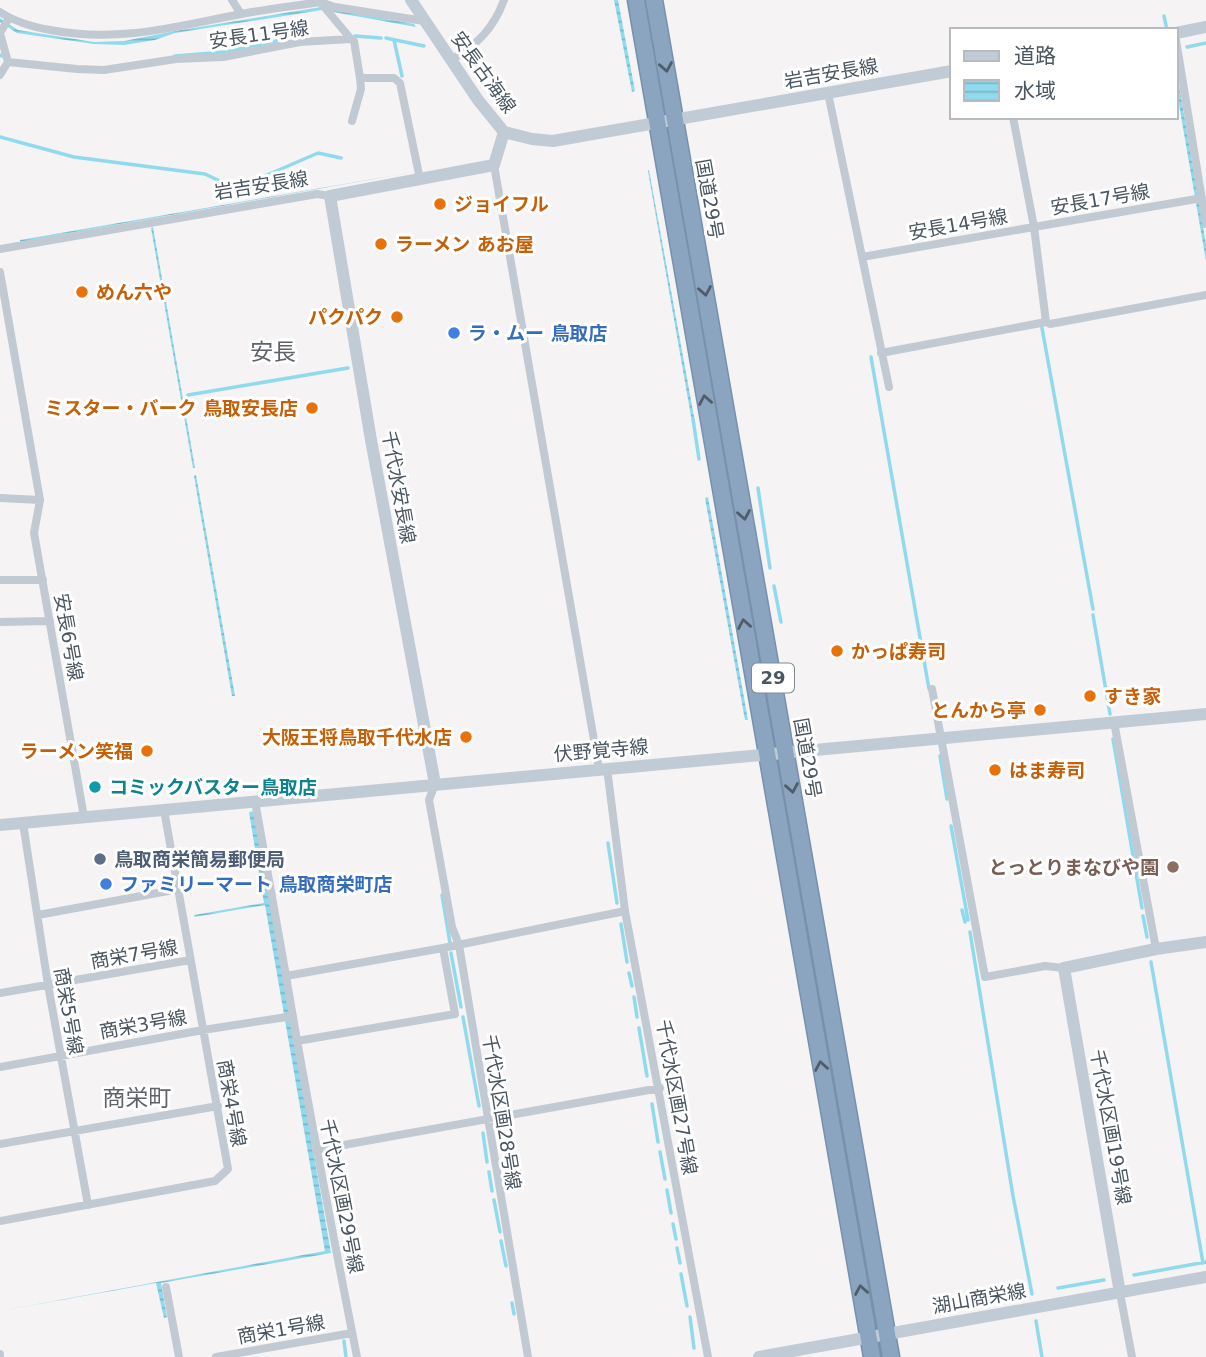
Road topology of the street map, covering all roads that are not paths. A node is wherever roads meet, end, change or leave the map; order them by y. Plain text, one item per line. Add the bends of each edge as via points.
1 (232, 0) edge
2 (411, 0) edge
3 (504, 0) edge
4 (636, 0) edge
5 (654, 0) edge
6 (319, 1) edge
7 (0, 12) edge
8 (241, 14) junction
9 (9, 18) junction
10 (424, 21) junction
11 (1206, 27) edge
12 (0, 33) edge
13 (1178, 33) edge
14 (351, 38) junction
15 (1178, 52) edge
16 (451, 60) junction
17 (8, 62) junction
18 (950, 71) edge
19 (0, 75) edge
20 (360, 78) junction
21 (828, 93) junction
22 (1013, 119) edge
23 (675, 120) junction
24 (352, 121) dead end
25 (657, 123) junction
26 (504, 132) junction
27 (494, 165) junction
28 (420, 179) junction
29 (330, 196) junction
30 (1202, 198) junction
31 (1206, 224) edge
32 (1034, 227) junction
33 (0, 249) edge
34 (862, 257) junction
35 (0, 272) edge
36 (1206, 295) edge
37 (1046, 323) junction
38 (881, 353) junction
39 (889, 387) dead end
40 (0, 498) edge
41 (40, 500) junction
42 (0, 580) edge
43 (43, 580) junction
44 (50, 621) junction
45 (0, 622) edge
46 (932, 689) dead end
47 (1206, 714) edge
48 (1114, 722) junction
49 (942, 738) junction
50 (786, 752) junction
51 (767, 754) junction
52 (603, 769) junction
53 (435, 784) junction
54 (255, 801) junction
55 (164, 810) junction
56 (84, 817) junction
57 (23, 823) junction
58 (0, 825) edge
59 (179, 889) junction
60 (625, 911) junction
61 (38, 915) junction
62 (1206, 942) edge
63 (459, 945) junction
64 (443, 948) junction
65 (1156, 949) junction
66 (190, 960) junction
67 (1064, 968) junction
68 (286, 976) junction
69 (48, 985) junction
70 (0, 993) edge
71 (470, 1012) junction
72 (455, 1014) junction
73 (293, 1016) junction
74 (203, 1030) junction
75 (297, 1041) junction
76 (61, 1055) junction
77 (0, 1067) edge
78 (660, 1088) junction
79 (218, 1106) junction
80 (488, 1120) junction
81 (74, 1131) junction
82 (0, 1144) edge
83 (316, 1150) junction
84 (88, 1205) junction
85 (0, 1222) edge
86 (1206, 1277) edge
87 (166, 1287) dead end
88 (1120, 1293) junction
89 (352, 1333) junction
90 (887, 1334) junction
91 (869, 1337) junction
92 (179, 1357) edge
93 (216, 1357) edge
94 (357, 1357) edge
95 (528, 1357) edge
96 (708, 1357) edge
97 (759, 1357) edge
98 (872, 1357) edge
99 (891, 1357) edge
100 (1132, 1357) edge

1 - 8 street
2 - 10 street, 安長古海線
3 - 16 street via 490,30
4 - 25 highway, 国道29号 / 29
5 -> 23 highway, 国道29号 / 29
6 - 8 street
6 - 10 street
6 - 14 street
7 - 9 street
8 - 9 street via 107,36 59,32
9 - 12 street
10 - 16 street, 安長古海線
11 - 13 street
12 - 17 street
14 - 17 street, 安長11号線 via 104,70
14 - 20 street
15 - 30 street
16 - 26 street, 安長古海線
17 - 19 street
18 - 21 street, 岩吉安長線
20 - 24 street
20 - 28 street via 394,78 400,83
21 - 23 street, 岩吉安長線
21 - 34 street
22 - 32 street, 安長14号線
23 - 25 street, 岩吉安長線
23 -> 50 highway, 国道29号 / 29
25 - 26 street, 岩吉安長線 via 553,141
51 -> 25 highway, 国道29号 / 29
26 - 27 street
27 - 28 street, 岩吉安長線
27 - 52 street, 千代水区画27号線
28 - 29 street, 岩吉安長線
29 - 33 street, 岩吉安長線 via 317,194
29 - 53 street, 千代水安長線
30 - 31 street
30 - 32 street, 安長17号線
32 - 34 street, 安長14号線
32 - 37 street, 安長17号線
34 - 38 street
35 - 41 street, 安長6号線
36 - 37 street
37 - 38 street
38 - 39 street
40 - 41 street
41 - 43 street, 安長6号線 via 34,533
42 - 43 street
43 - 44 street, 安長6号線
44 - 45 street
44 - 56 street, 安長6号線
46 - 49 street
47 - 48 street, 伏野覚寺線
48 - 49 street, 伏野覚寺線
48 - 65 street
49 - 50 street, 伏野覚寺線
49 - 67 street via 985,977
50 - 51 street, 伏野覚寺線
50 -> 90 highway, 国道29号 / 29
51 - 52 street, 伏野覚寺線
91 -> 51 highway, 国道29号 / 29
52 - 53 street, 伏野覚寺線
52 - 60 street, 千代水区画27号線
53 - 54 street, 伏野覚寺線
53 - 63 street, 千代水区画28号線 via 429,800
54 - 55 street, 伏野覚寺線
54 - 68 street, 千代水区画29号線
55 - 56 street, 伏野覚寺線
55 - 59 street, 商栄4号線
56 - 57 street, 伏野覚寺線
57 - 58 street, 伏野覚寺線
57 - 61 street, 商栄5号線
59 - 61 street
59 - 66 street, 商栄4号線
60 - 63 street
60 - 78 street, 千代水区画27号線
61 - 69 street, 商栄5号線
62 - 65 street
63 - 64 street
63 - 71 street, 千代水区画28号線
64 - 68 street
64 - 72 street
65 - 67 street
66 - 69 street, 商栄7号線
66 - 74 street, 商栄4号線
67 - 88 street, 千代水区画19号線
68 - 73 street, 千代水区画29号線
69 - 70 street, 商栄7号線
69 - 76 street, 商栄5号線
71 - 72 street
71 - 80 street, 千代水区画28号線
72 - 75 street
73 - 74 street, 商栄3号線
73 - 75 street, 千代水区画29号線
74 - 76 street, 商栄3号線
74 - 79 street, 商栄4号線
75 - 83 street, 千代水区画29号線
76 - 77 street, 商栄3号線
76 - 81 street, 商栄5号線
78 - 80 street
78 - 96 street, 千代水区画27号線
79 - 81 street
79 - 84 street, 商栄4号線 via 228,1169 215,1181
80 - 83 street
80 - 95 street, 千代水区画28号線
81 - 82 street
81 - 84 street, 商栄5号線
83 - 89 street, 千代水区画29号線
84 - 85 street, 商栄4号線
86 - 88 street, 湖山商栄線
87 - 92 street
88 - 90 street, 湖山商栄線
88 - 100 street
89 - 93 street, 商栄1号線
89 - 94 street, 千代水区画29号線
90 - 91 street, 湖山商栄線
90 - 99 highway, 国道29号 / 29
91 - 97 street, 湖山商栄線
91 - 98 highway, 国道29号 / 29

